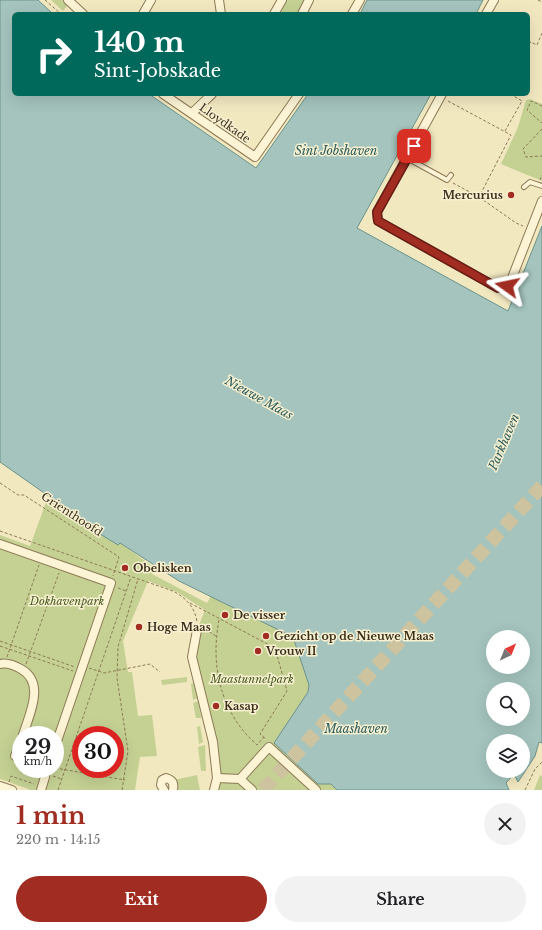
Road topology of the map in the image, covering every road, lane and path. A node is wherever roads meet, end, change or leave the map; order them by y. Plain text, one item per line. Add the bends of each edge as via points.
1 (46, 0) edge
2 (68, 0) edge
3 (151, 0) edge
4 (219, 0) edge
5 (282, 0) edge
6 (310, 0) edge
7 (360, 0) edge
8 (494, 0) edge
9 (538, 0) edge
10 (542, 2) edge
11 (58, 12) edge
12 (81, 12) edge
13 (145, 12) edge
14 (221, 12) edge
15 (275, 12) edge
16 (304, 12) edge
17 (353, 12) edge
18 (487, 12) edge
19 (542, 33) edge
20 (531, 42) edge
21 (166, 96) edge
22 (210, 96) edge
23 (298, 96) edge
24 (442, 96) edge
25 (513, 96) edge
26 (542, 106) edge
27 (192, 113) junction
28 (542, 123) edge
29 (542, 129) edge
30 (505, 132) junction
31 (542, 156) edge
32 (407, 158) junction
33 (451, 175) dead end
34 (447, 180) junction
35 (542, 186) edge
36 (524, 187) dead end
37 (479, 197) junction
38 (542, 201) edge
39 (531, 229) junction
40 (0, 483) edge
41 (0, 531) edge
42 (0, 544) edge
43 (42, 559) junction
44 (62, 566) junction
45 (115, 572) junction
46 (131, 577) junction
47 (138, 579) junction
48 (113, 584) junction
49 (126, 591) junction
50 (189, 602) junction
51 (219, 619) junction
52 (200, 629) junction
53 (216, 636) junction
54 (0, 641) edge
55 (12, 645) junction
56 (0, 646) edge
57 (10, 650) junction
58 (31, 651) junction
59 (29, 656) junction
60 (3, 664) edge
61 (23, 670) junction
62 (84, 670) junction
63 (99, 671) junction
64 (117, 671) junction
65 (160, 672) dead end
66 (25, 726) edge
67 (63, 726) edge
68 (264, 738) junction
69 (269, 747) junction
70 (542, 762) edge
71 (65, 770) junction
72 (48, 778) edge
73 (56, 778) edge
74 (217, 778) junction
75 (62, 779) junction
76 (240, 779) junction
77 (125, 780) junction
78 (6, 788) edge
79 (41, 788) edge
80 (58, 790) edge
81 (122, 790) edge
82 (164, 790) edge
83 (173, 790) edge
84 (214, 790) edge
85 (252, 790) edge
86 (316, 790) edge
87 (525, 790) edge

1 - 11 path
2 - 12 street
3 - 13 street
4 - 14 street
5 - 15 street
6 - 16 street
7 - 17 street
8 - 18 street
9 - 10 path
19 - 20 path via 537,45
21 - 27 street, Lloydkade
22 - 27 street
23 - 27 street, Lloydkade via 255,157
24 - 30 path
24 - 32 street
25 - 30 path via 522,101
26 - 28 path via 531,101 527,110
29 - 31 path via 523,149 526,157
30 - 37 path via 511,135 509,140
32 - 34 lane
32 - 39 street via 376,217 379,222 499,288 510,283
33 - 34 lane
34 - 37 path
35 - 36 lane via 531,182
37 - 39 path via 516,223
38 - 39 street
40 - 45 path, Grienthoofd via 18,496 24,495 119,557
41 - 45 path
42 - 43 street
43 - 44 street
43 - 55 path
44 - 48 street
44 - 58 path
45 - 46 path
46 - 47 path
46 - 49 path
47 - 50 path via 173,591
47 - 64 path via 118,647
48 - 49 path
48 - 62 street
49 - 63 path
50 - 51 path
50 - 52 path
51 - 53 path
51 - 68 path via 275,648 287,691 260,734
52 - 53 path
52 - 74 street via 192,657 213,742
53 - 68 path via 217,675 230,711 242,731 257,746
54 - 55 path
55 - 57 path
55 - 58 path
56 - 57 path
57 - 59 path
57 - 60 path
58 - 59 path
58 - 62 path
59 - 61 path
59 - 62 path
60 - 61 street
61 - 66 street via 33,685 35,694
62 - 63 path
62 - 67 street
63 - 64 path
63 - 71 path
64 - 65 path via 150,664
64 - 77 path via 128,745
68 - 69 path via 272,744
69 - 76 street
69 - 86 street
70 - 87 path via 535,769
71 - 75 path
71 - 77 path
72 - 79 street
73 - 75 path
74 - 76 street
74 - 84 street
75 - 80 path
76 - 85 street
77 - 81 path
78 - 79 path via 11,776
82 - 83 street via 161,785 162,780 166,778 174,783

